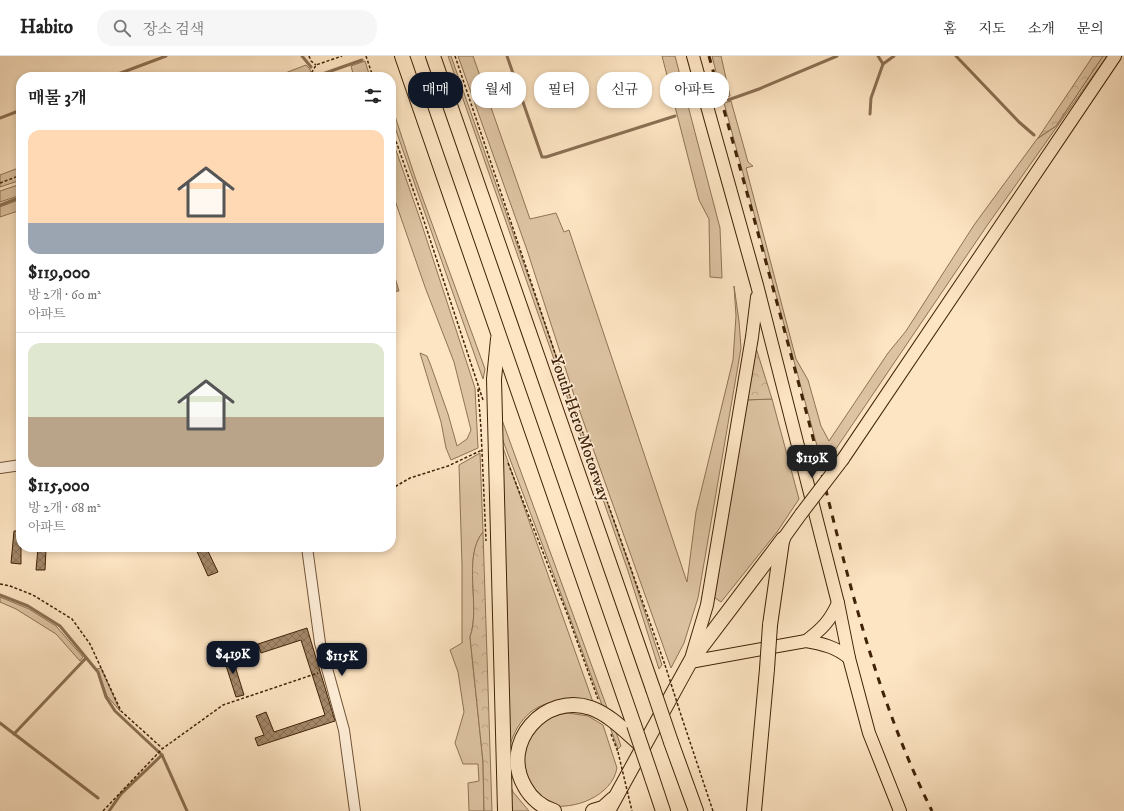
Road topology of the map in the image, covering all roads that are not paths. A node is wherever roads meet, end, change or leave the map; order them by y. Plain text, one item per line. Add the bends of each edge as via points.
1 (402, 56) edge
2 (433, 56) edge
3 (693, 56) edge
4 (1115, 56) edge
5 (757, 285) junction
6 (499, 335) junction
7 (16, 466) edge
8 (0, 468) edge
9 (783, 539) junction
10 (308, 552) edge
11 (838, 603) junction
12 (806, 641) junction
13 (849, 658) junction
14 (690, 662) junction
15 (631, 730) junction
16 (615, 798) junction
17 (355, 811) edge
18 (505, 811) edge
19 (554, 811) edge
20 (593, 811) edge
21 (608, 811) edge
22 (664, 811) edge
23 (696, 811) edge
24 (754, 811) edge
25 (900, 811) edge

1 - 6 highway
2 - 23 highway, Youth Hero Motorway, bridge
3 - 5 main road
4 - 9 main road, bridge via 843,459
5 - 11 main road
5 - 14 main road via 752,337 708,597
6 - 15 highway
6 - 18 highway via 494,379
7 - 8 street
9 - 14 highway
9 - 24 highway, bridge via 770,625
10 - 17 street via 320,643 344,730
11 - 12 main road via 831,618 821,630
11 - 13 main road
12 - 13 main road via 824,644
12 - 14 main road
13 - 25 main road via 869,732
14 - 16 highway
15 - 19 highway via 591,708 574,705 559,707 545,713 534,722 517,748 516,761 529,794
15 - 22 highway, bridge via 640,744
16 - 20 highway via 603,808
16 - 21 highway

